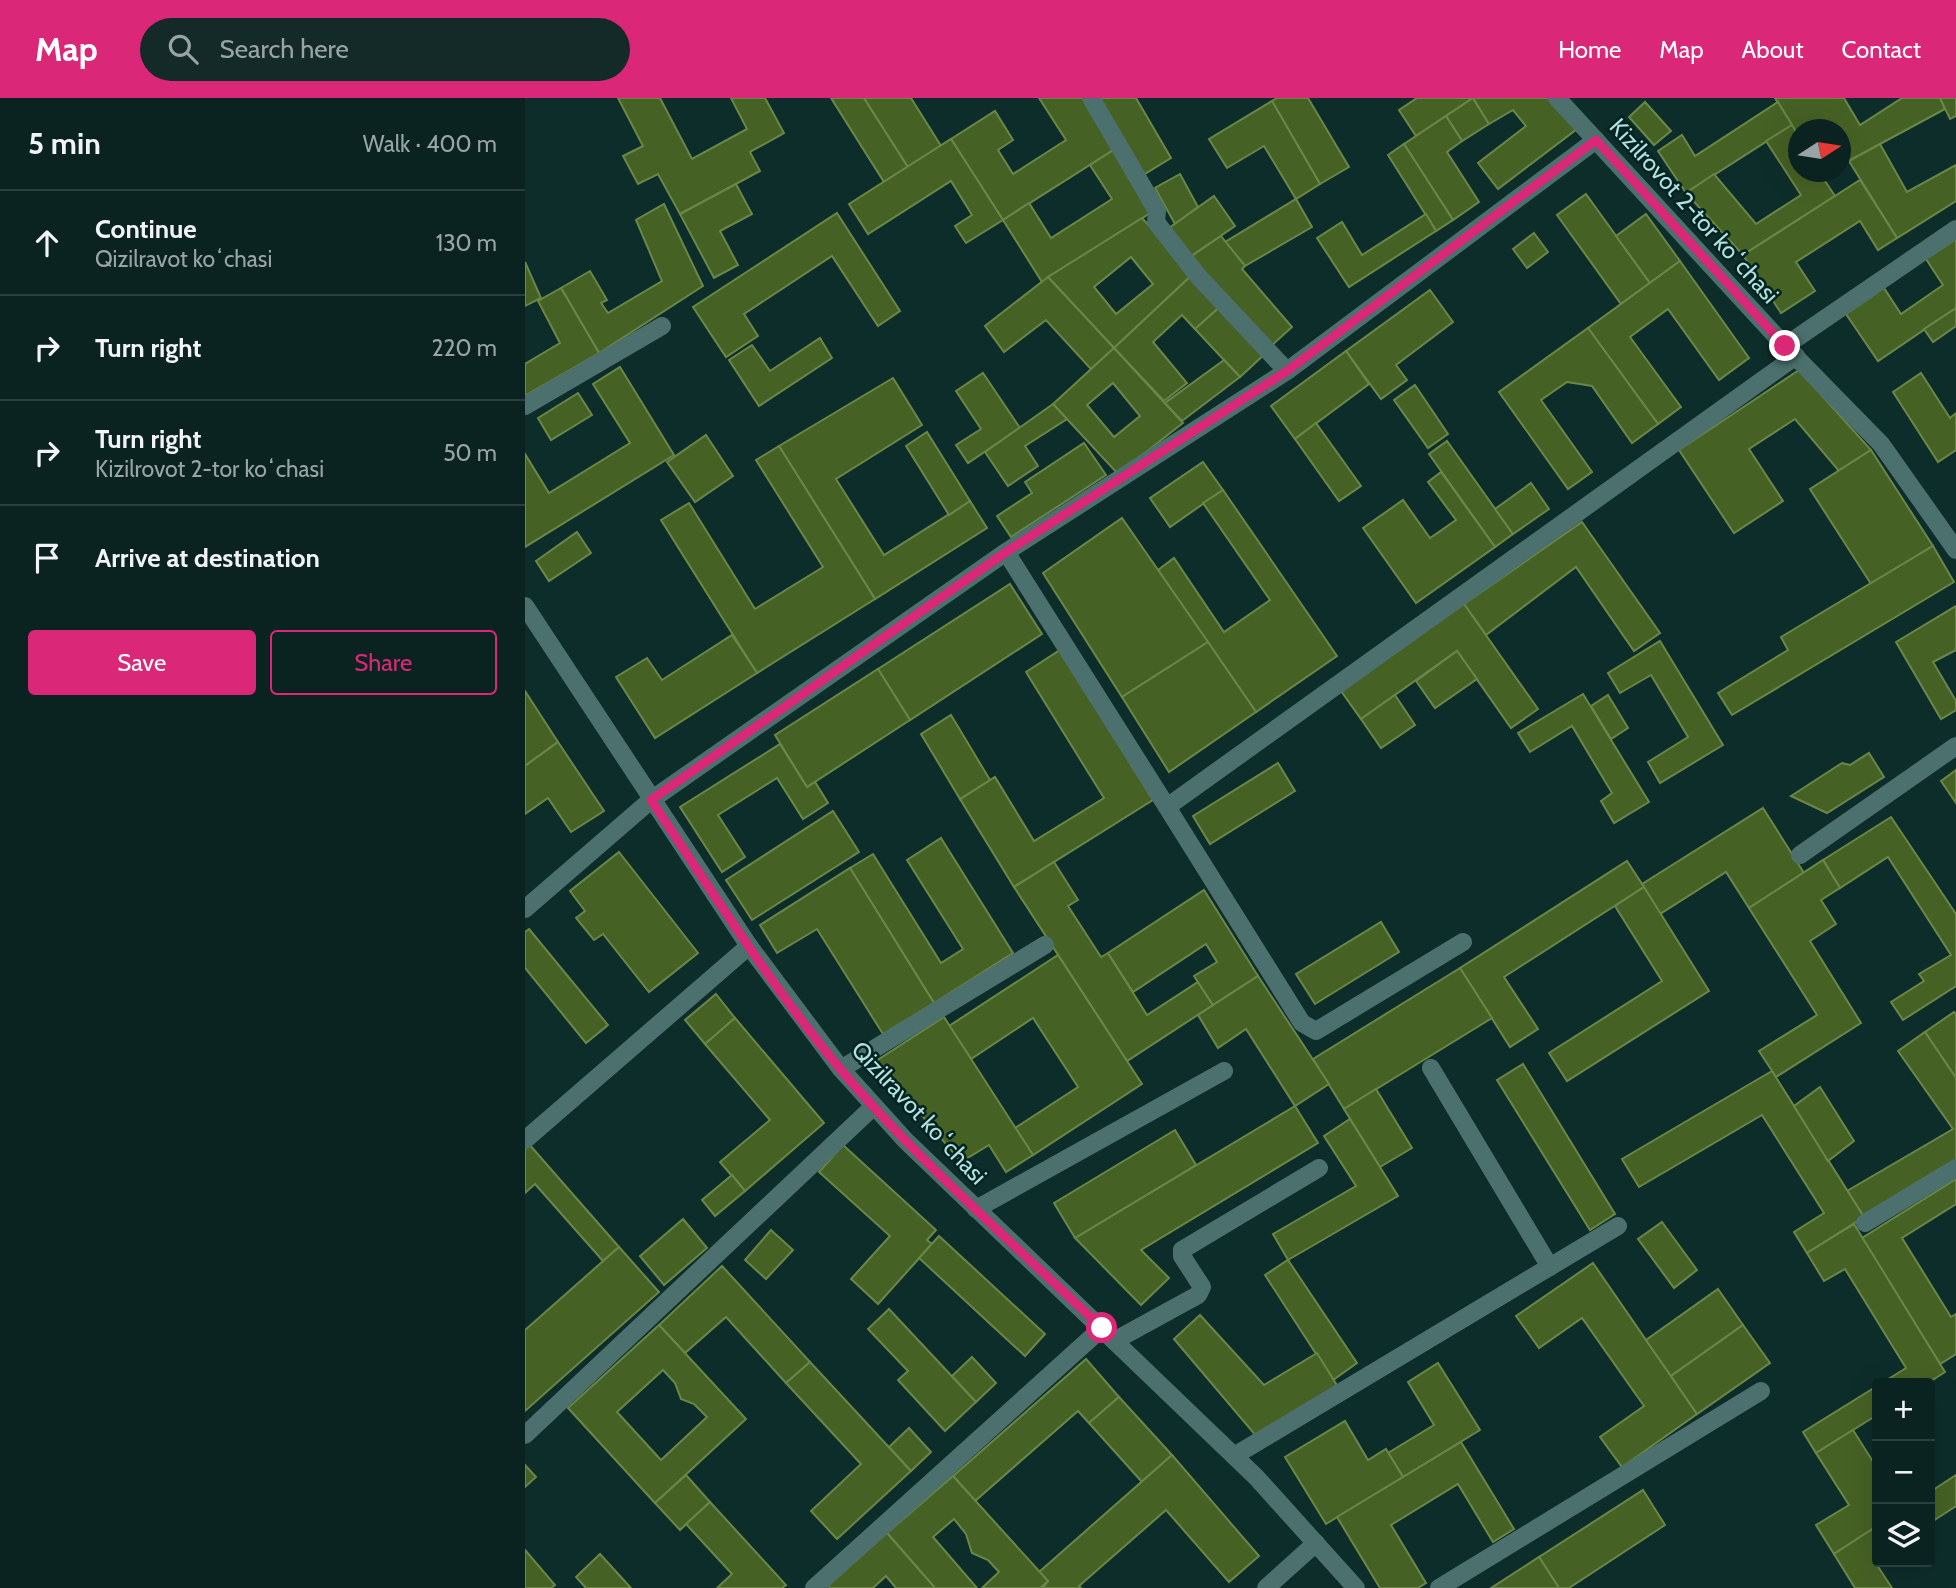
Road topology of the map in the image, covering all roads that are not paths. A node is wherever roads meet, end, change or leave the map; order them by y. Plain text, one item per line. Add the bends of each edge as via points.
1 (1091, 98) edge
2 (1557, 98) edge
3 (1596, 140) junction
4 (1956, 229) edge
5 (662, 326) dead end
6 (1790, 351) junction
7 (1287, 371) junction
8 (525, 406) edge
9 (1956, 550) edge
10 (1006, 552) junction
11 (526, 611) edge
12 (1956, 746) edge
13 (651, 800) junction
14 (1167, 807) junction
15 (1800, 855) dead end
16 (525, 909) edge
17 (1463, 942) dead end
18 (1045, 945) dead end
19 (749, 946) junction
20 (1431, 1068) dead end
21 (841, 1069) junction
22 (1224, 1071) dead end
23 (874, 1106) junction
24 (525, 1140) edge
25 (1319, 1168) dead end
26 (1956, 1168) edge
27 (976, 1209) junction
28 (1865, 1223) dead end
29 (1618, 1226) dead end
30 (1550, 1267) junction
31 (1108, 1334) junction
32 (1761, 1391) dead end
33 (525, 1435) edge
34 (1234, 1456) junction
35 (1316, 1543) junction
36 (814, 1588) edge
37 (1266, 1588) edge
38 (1356, 1588) edge
39 (1439, 1588) edge

1 - 7 street via 1157,211 1156,222 1198,276
2 - 3 street, Kizilrovot 2-tor koʻchasi
3 - 6 street, Kizilrovot 2-tor koʻchasi
3 - 7 street
4 - 6 street
5 - 8 street
6 - 9 street, Kizilrovot 2-tor koʻchasi via 1881,444
6 - 14 street
7 - 10 street
10 - 13 street
10 - 14 street
11 - 13 street, Qizilravot koʻchasi
12 - 15 street
13 - 16 street
13 - 19 street, Qizilravot koʻchasi
14 - 17 street via 1303,1023 1315,1031
18 - 21 street
19 - 21 street, Qizilravot koʻchasi
19 - 24 street
20 - 30 street
21 - 23 street, Qizilravot koʻchasi
22 - 27 street
23 - 27 street, Qizilravot koʻchasi
23 - 33 street
25 - 31 street via 1182,1250 1202,1287 1198,1295
26 - 28 street
27 - 31 street, Qizilravot koʻchasi
29 - 30 street
30 - 34 street
31 - 34 street, Qizilravot koʻchasi
31 - 36 street
32 - 39 street
34 - 35 street, Qizilravot koʻchasi
35 - 37 street
35 - 38 street, Qizilravot koʻchasi

